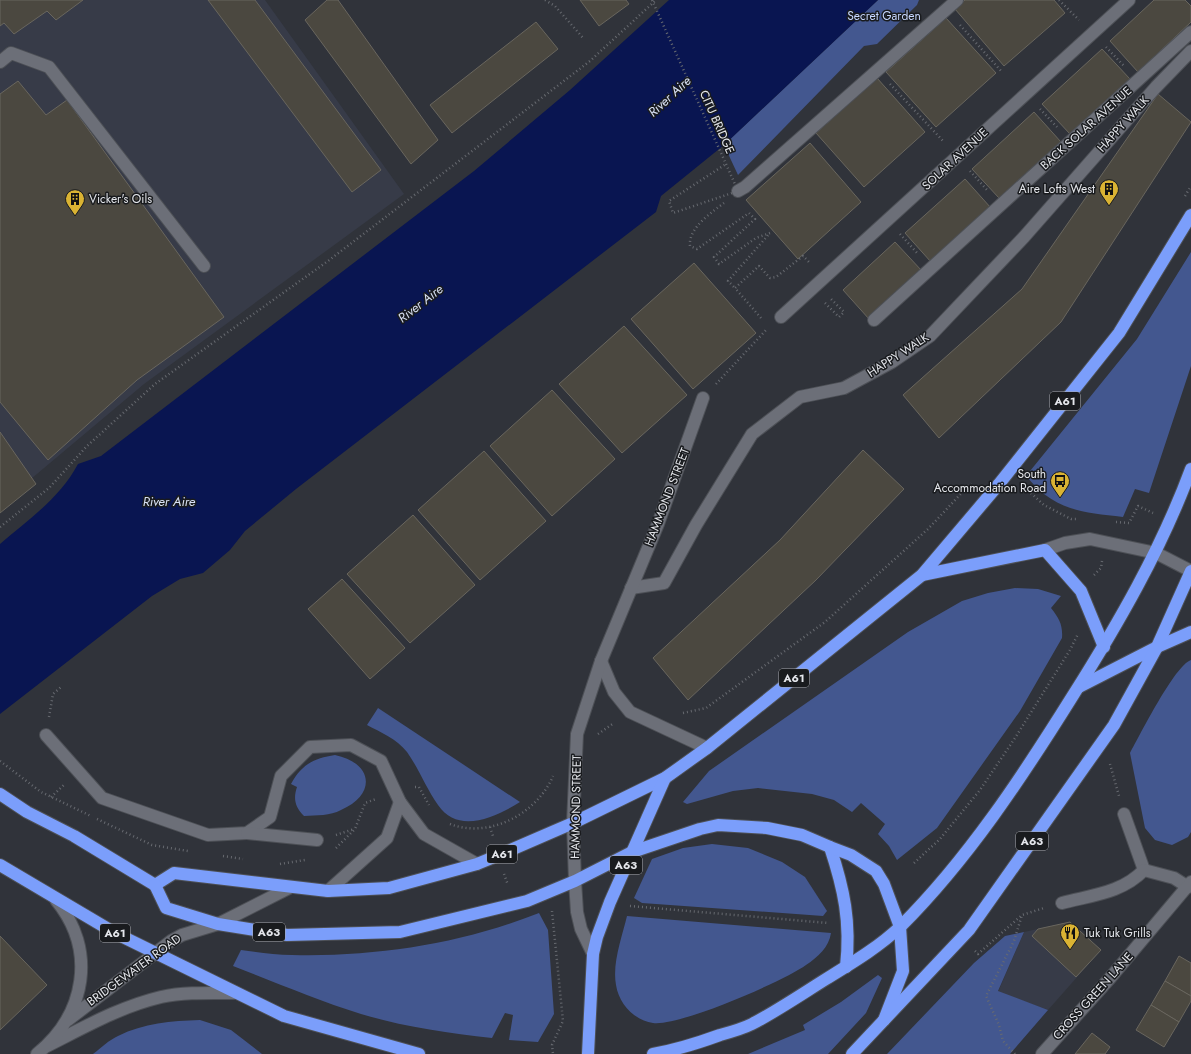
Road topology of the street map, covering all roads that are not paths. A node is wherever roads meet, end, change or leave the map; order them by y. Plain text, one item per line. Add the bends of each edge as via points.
1 (957, 0) edge
2 (1129, 0) edge
3 (1191, 32) edge
4 (1191, 51) edge
5 (0, 62) edge
6 (738, 192) road end
7 (1191, 215) edge
8 (204, 266) dead end
9 (781, 317) road end
10 (874, 320) dead end
11 (703, 398) road end
12 (1191, 469) edge
13 (1045, 550) junction
14 (1156, 553) junction
15 (1191, 571) edge
16 (922, 574) junction
17 (631, 588) junction
18 (1191, 632) edge
19 (1157, 647) junction
20 (1104, 648) junction
21 (601, 661) junction
22 (1078, 687) junction
23 (46, 735) road end
24 (707, 748) junction
25 (665, 778) junction
26 (0, 794) edge
27 (400, 802) junction
28 (1124, 814) road end
29 (574, 823) junction
30 (247, 833) junction
31 (317, 840) dead end
32 (830, 846) junction
33 (632, 852) junction
34 (477, 864) junction
35 (0, 865) edge
36 (1144, 870) junction
37 (575, 881) junction
38 (1189, 884) edge
39 (156, 885) junction
40 (291, 887) junction
41 (328, 891) junction
42 (56, 900) junction
43 (1062, 903) road end
44 (218, 924) junction
45 (900, 926) junction
46 (154, 953) junction
47 (594, 954) junction
48 (846, 967) junction
49 (234, 993) junction
50 (68, 1020) junction
51 (884, 1020) junction
52 (41, 1051) edge
53 (419, 1054) edge
54 (588, 1054) edge
55 (652, 1054) edge
56 (852, 1054) edge
57 (1042, 1054) edge

1 - 6 street
2 - 9 street, SOLAR AVENUE
3 - 10 street, BACK SOLAR AVENUE
4 - 17 street, HAPPY WALK via 1024,237 930,336 892,362 844,388 800,397 752,434 664,583
5 - 8 street via 11,53 49,67
7 - 16 highway, A61 via 1120,333 1008,473
11 - 17 street, HAMMOND STREET via 658,524
12 - 14 highway
13 - 14 street via 1065,543 1090,539
13 - 16 highway
13 - 20 highway via 1081,591
14 - 15 street
14 - 20 highway
15 - 19 highway, A63
16 - 24 highway, A61
17 - 21 street, HAMMOND STREET
18 - 19 highway
19 - 22 highway
19 - 51 highway, A63 via 1114,725 969,930
20 - 22 highway
21 - 24 street via 614,692 630,712
21 - 29 street, HAMMOND STREET via 578,734
22 - 45 highway via 1002,803 946,876
23 - 30 street via 102,798 208,835
24 - 25 highway, A61
25 - 29 highway, A61
25 - 33 highway, A63
26 - 39 highway
27 - 30 street via 381,760 351,745 310,747 281,776 270,817
27 - 34 street via 424,834
27 - 41 street via 387,838
28 - 36 street
29 - 34 highway, A61
29 - 37 street, HAMMOND STREET
30 - 31 street
32 - 33 highway, A63 via 767,828 718,825
32 - 45 highway, A63 via 851,855 876,871 884,884
32 - 48 highway via 840,877 848,917
33 - 37 highway, A63
33 - 47 highway, A63 via 610,902 597,937
34 - 41 highway, A61 via 389,888
35 - 42 highway, A61
36 - 38 street
36 - 43 street via 1135,880 1123,887
37 - 44 highway, A63 via 527,901 400,932 287,935
37 - 47 street, HAMMOND STREET via 581,929
38 - 57 street, CROSS GREEN LANE
39 - 40 highway, A61 via 174,873
39 - 44 highway, A63 via 166,908
40 - 41 highway, A61
40 - 44 street, BRIDGEWATER ROAD
42 - 46 highway, A61
42 - 50 street, BRIDGEWATER ROAD via 76,931 80,950 78,994
44 - 46 street, BRIDGEWATER ROAD via 182,935
45 - 48 highway via 880,944
45 - 51 highway, A63 via 903,971
46 - 49 highway, A61
46 - 50 street, BRIDGEWATER ROAD
47 - 54 highway, A63
48 - 55 highway via 751,1025 677,1050
49 - 52 street, BRIDGEWATER ROAD via 188,993 161,997 114,1012
49 - 53 highway, A61 via 284,1016
50 - 52 street, BRIDGEWATER ROAD
51 - 56 highway, A63

